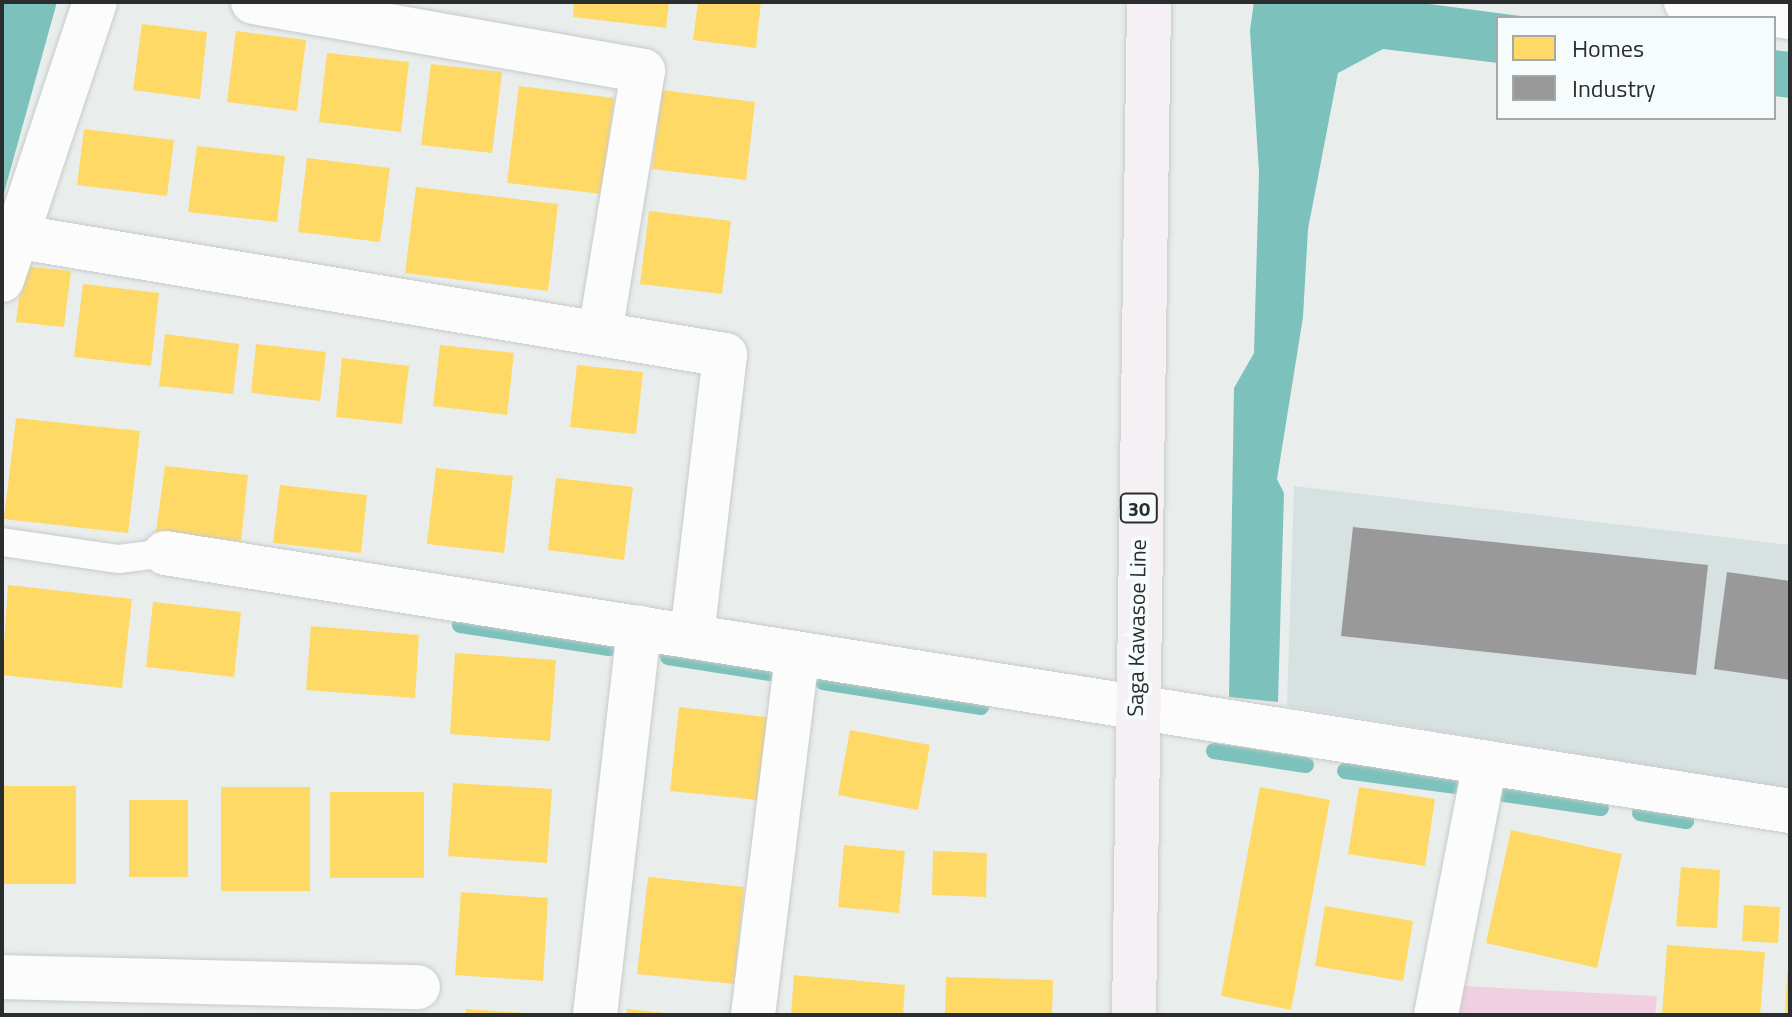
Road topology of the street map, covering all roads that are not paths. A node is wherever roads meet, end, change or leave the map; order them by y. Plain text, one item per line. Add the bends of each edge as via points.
1 (95, 2) edge
2 (253, 2) edge
3 (1149, 2) edge
4 (1686, 2) edge
5 (1790, 17) edge
6 (14, 236) junction
7 (2, 280) edge
8 (600, 334) junction
9 (2, 542) edge
10 (165, 553) joint
11 (639, 627) junction
12 (692, 635) junction
13 (797, 656) junction
14 (1135, 710) junction
15 (1485, 764) junction
16 (1790, 811) edge
17 (2, 977) edge
18 (418, 987) dead end
19 (595, 1015) edge
20 (753, 1015) edge
21 (1134, 1015) edge
22 (1436, 1015) edge

1 - 6 street
2 - 8 street via 643,71
3 - 14 main road, Saga Kawasoe Line / 30
4 - 5 street
6 - 7 street
6 - 8 street
8 - 12 street via 725,355
9 - 10 lane via 119,559
10 - 11 street
11 - 12 street
11 - 19 street
12 - 13 street
13 - 14 street
13 - 20 street
14 - 15 street
14 - 21 main road, Saga Kawasoe Line / 30
15 - 16 street
15 - 22 street
17 - 18 street

